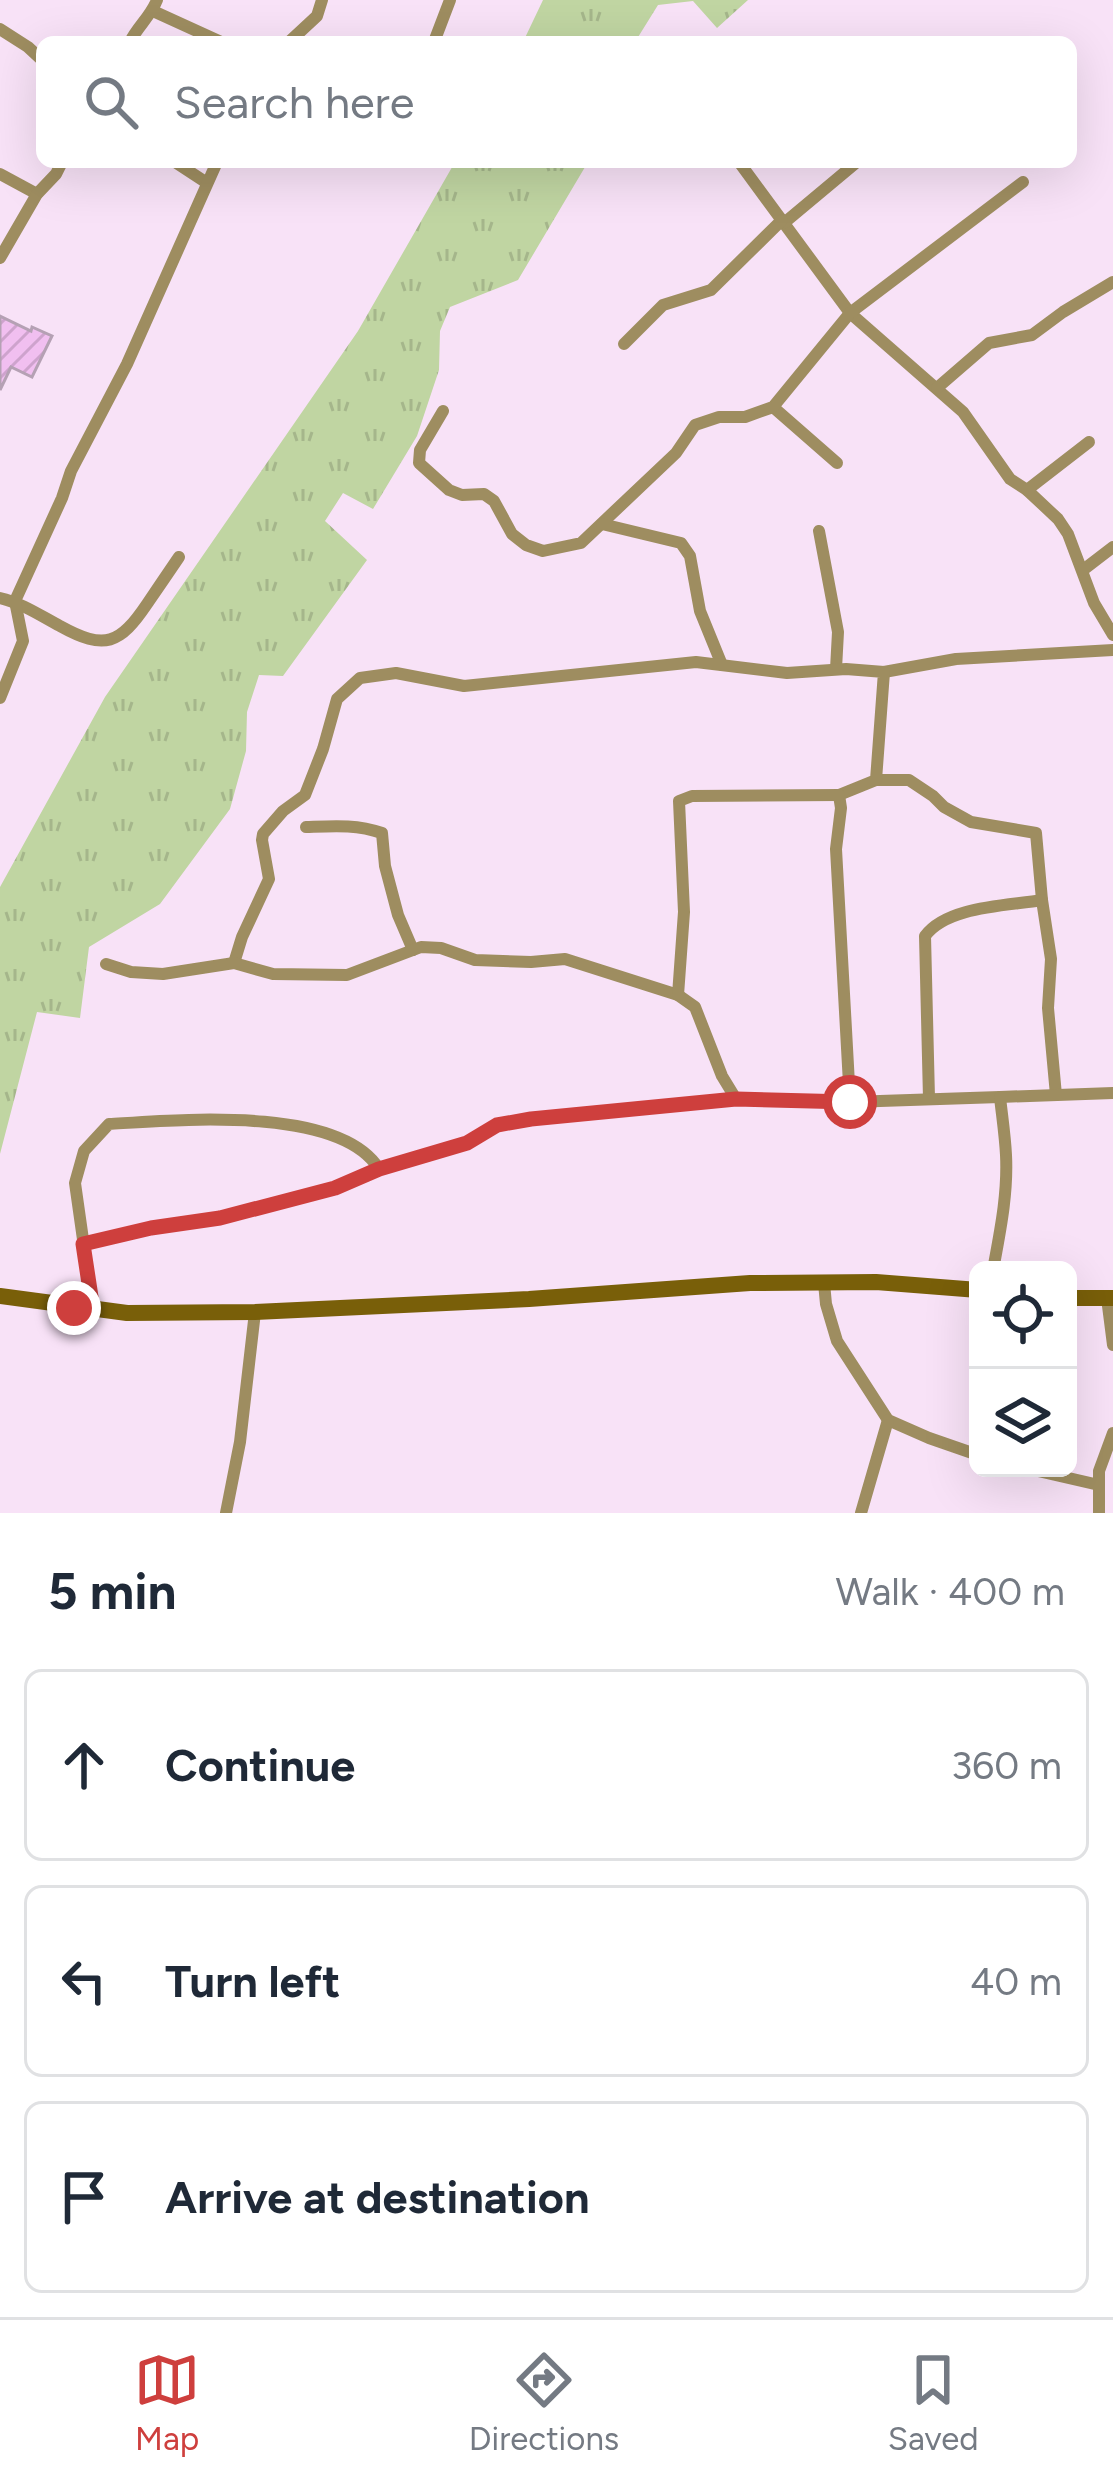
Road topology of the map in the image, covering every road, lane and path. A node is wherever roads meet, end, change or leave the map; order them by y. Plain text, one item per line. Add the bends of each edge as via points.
1 (322, 0) edge
2 (450, 0) edge
3 (155, 5) edge
4 (0, 29) edge
5 (133, 36) edge
6 (209, 36) edge
7 (295, 36) edge
8 (436, 36) edge
9 (36, 54) edge
10 (59, 168) edge
11 (184, 168) edge
12 (214, 168) edge
13 (743, 168) edge
14 (849, 168) edge
15 (0, 174) edge
16 (1023, 182) dead end
17 (207, 183) junction
18 (37, 194) junction
19 (783, 221) junction
20 (0, 258) edge
21 (1113, 282) edge
22 (850, 314) junction
23 (624, 344) dead end
24 (937, 388) junction
25 (773, 407) junction
26 (443, 411) dead end
27 (1089, 442) dead end
28 (837, 463) dead end
29 (1027, 490) junction
30 (602, 524) junction
31 (819, 531) dead end
32 (1113, 547) edge
33 (179, 556) dead end
34 (1083, 570) junction
35 (7, 599) edge
36 (1113, 634) edge
37 (1113, 650) edge
38 (722, 665) junction
39 (836, 669) junction
40 (884, 671) junction
41 (0, 698) edge
42 (876, 780) junction
43 (839, 795) junction
44 (306, 827) dead end
45 (1042, 900) junction
46 (413, 950) junction
47 (234, 963) junction
48 (106, 964) dead end
49 (678, 995) junction
50 (1113, 1093) edge
51 (1056, 1095) junction
52 (1000, 1097) junction
53 (929, 1098) junction
54 (736, 1099) junction
55 (850, 1102) junction
56 (379, 1169) junction
57 (83, 1244) junction
58 (994, 1261) edge
59 (824, 1283) junction
60 (969, 1289) edge
61 (0, 1296) edge
62 (1077, 1298) edge
63 (1110, 1298) edge
64 (93, 1310) junction
65 (255, 1312) junction
66 (1113, 1345) edge
67 (887, 1420) junction
68 (1113, 1433) edge
69 (969, 1452) edge
70 (1064, 1477) edge
71 (1099, 1485) junction
72 (226, 1513) edge
73 (861, 1513) edge
74 (1099, 1513) edge

1 - 7 street
2 - 8 street
3 - 5 street
3 - 6 street
4 - 9 street
10 - 18 street
11 - 17 street
12 - 17 street
13 - 19 street
14 - 19 street
15 - 18 street
16 - 22 street
17 - 35 street via 127,364
18 - 20 street
19 - 22 street
19 - 23 street via 711,290 663,305
21 - 24 street via 1032,335 983,346
22 - 24 street
22 - 25 street
24 - 29 street
25 - 28 street
25 - 30 street via 695,424
26 - 30 street via 419,463 449,490 494,501 526,545 581,543
27 - 29 street
29 - 34 street via 1058,519
30 - 38 street via 681,542
31 - 39 street via 838,632
32 - 34 street
33 - 35 street via 128,632 113,640 74,634
34 - 36 street
35 - 41 street via 22,641
37 - 40 street
38 - 39 street
38 - 47 street via 464,686 396,673 360,678 337,699 305,795 263,833 269,879
39 - 40 street
40 - 42 street
42 - 43 street
42 - 45 street via 909,780 971,822 1036,832
43 - 49 street via 679,801
43 - 55 street
44 - 46 street via 382,833
45 - 51 street
45 - 53 street via 956,914 926,936
46 - 47 street via 347,975 273,974
46 - 49 street via 441,948 475,960 566,959
47 - 48 street via 164,974
49 - 54 street via 694,1007
50 - 51 street
51 - 52 street
52 - 53 street
52 - 58 street via 1006,1181
53 - 55 street
54 - 55 street
54 - 56 street via 497,1125 467,1143
56 - 57 street via 220,1218
56 - 57 street via 342,1139 278,1123 109,1124 84,1151 75,1183
57 - 64 street
59 - 60 street
59 - 65 street
59 - 67 street via 837,1341
61 - 64 street
62 - 63 street
63 - 66 street
64 - 65 street
65 - 72 street
67 - 69 street
67 - 73 street
68 - 71 street
70 - 71 street
71 - 74 street

